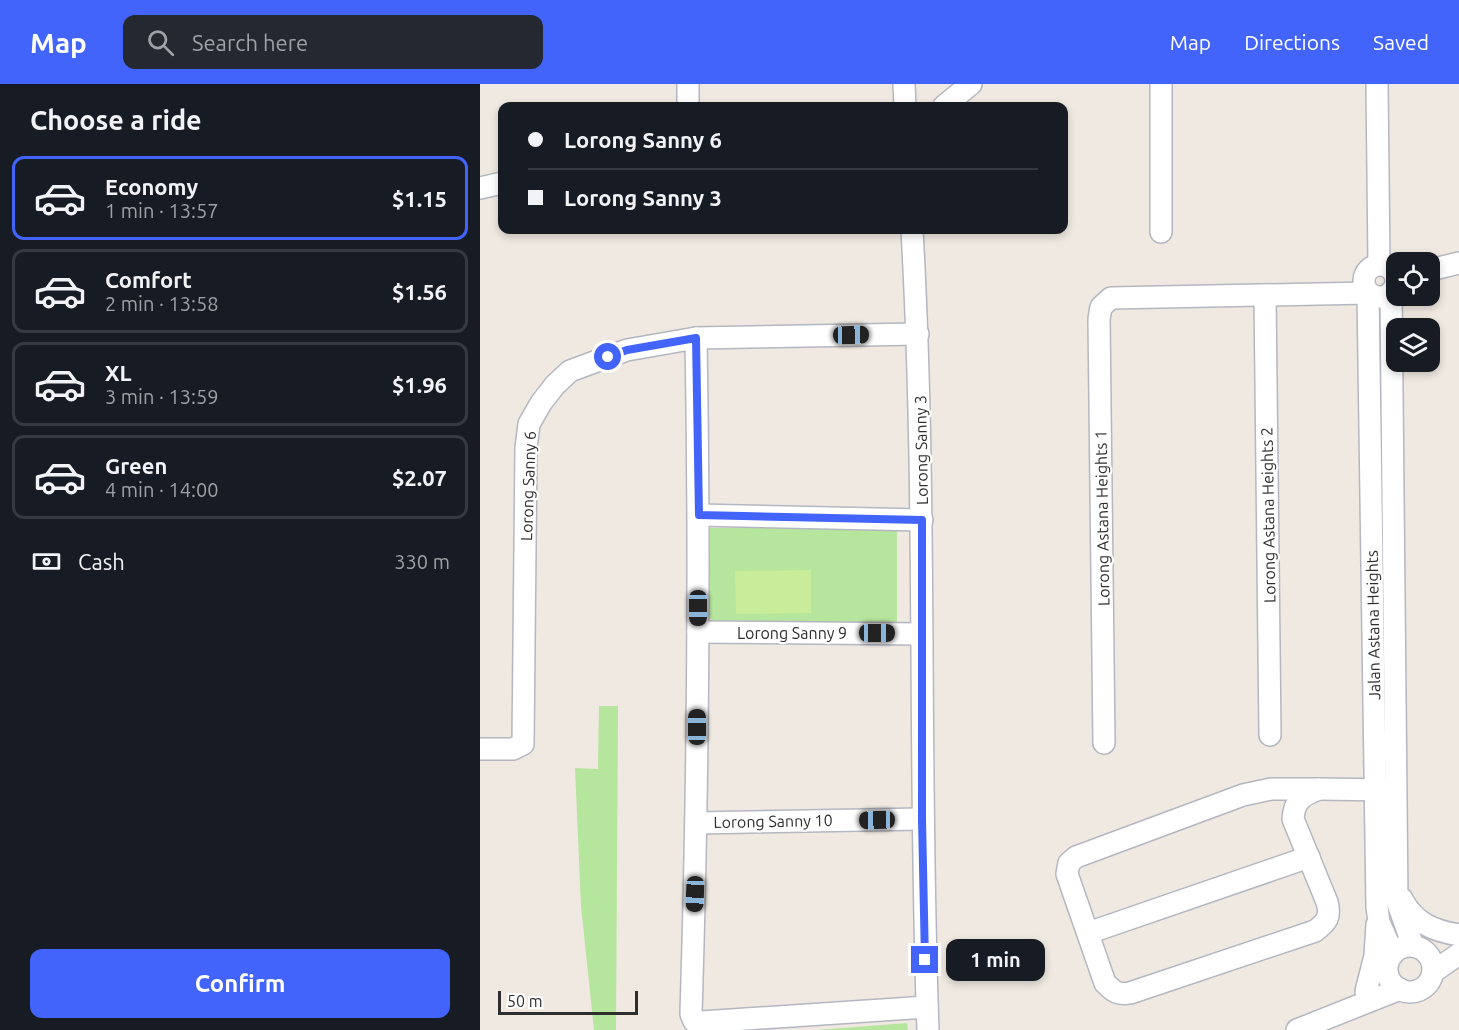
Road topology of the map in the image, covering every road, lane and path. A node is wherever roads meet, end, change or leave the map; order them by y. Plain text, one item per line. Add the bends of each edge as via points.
1 (688, 84) edge
2 (904, 84) edge
3 (971, 84) edge
4 (1161, 84) edge
5 (1377, 84) edge
6 (688, 102) edge
7 (905, 102) edge
8 (949, 102) edge
9 (498, 184) edge
10 (480, 188) edge
11 (1161, 232) dead end
12 (912, 234) edge
13 (1459, 263) edge
14 (1379, 264) junction
15 (1386, 266) edge
16 (1440, 268) edge
17 (1386, 291) edge
18 (1368, 293) junction
19 (1265, 295) junction
20 (1395, 306) edge
21 (918, 334) junction
22 (696, 338) junction
23 (699, 515) junction
24 (922, 520) junction
25 (698, 632) junction
26 (921, 634) junction
27 (1270, 735) dead end
28 (1104, 743) dead end
29 (480, 749) edge
30 (1319, 789) junction
31 (1265, 790) junction
32 (1385, 790) junction
33 (922, 819) junction
34 (1293, 819) junction
35 (697, 823) junction
36 (1309, 857) junction
37 (1397, 888) junction
38 (1377, 907) junction
39 (1088, 933) junction
40 (1459, 935) edge
41 (1459, 940) edge
42 (1418, 948) junction
43 (1459, 954) edge
44 (1390, 963) junction
45 (1433, 972) junction
46 (1400, 989) junction
47 (1359, 999) junction
48 (927, 1006) junction
49 (928, 1030) edge
50 (1296, 1030) edge

1 - 6 street
2 - 7 street
3 - 8 street
4 - 11 street
5 - 14 street
9 - 10 street
12 - 21 street, Lorong Sanny 3
13 - 16 street
14 - 15 street
14 - 18 street via 1365,273
17 - 18 street via 1379,297
18 - 19 street
18 - 32 street, Jalan Astana Heights
19 - 27 street, Lorong Astana Heights 2
19 - 28 street, Lorong Astana Heights 1 via 1111,298 1101,307
20 - 32 street, Jalan Astana Heights
21 - 22 street, Lorong Sanny 6
21 - 24 street, Lorong Sanny 3
22 - 23 street
22 - 29 street, Lorong Sanny 6 via 627,350 570,370 541,403 529,424 523,744 513,749
23 - 24 street
23 - 25 street
24 - 26 street, Lorong Sanny 3
25 - 26 street, Lorong Sanny 9
25 - 35 street
26 - 33 street, Lorong Sanny 3
30 - 31 street
30 - 32 street
30 - 34 street via 1305,794 1298,802
31 - 34 street via 1278,798
31 - 39 street via 1072,860 1067,874
32 - 37 street, Jalan Astana Heights
32 - 38 street, Jalan Astana Heights
33 - 35 street, Lorong Sanny 10
33 - 48 street, Lorong Sanny 3
34 - 36 street
35 - 48 street via 691,1014 694,1021
36 - 39 street
36 - 39 street via 1330,913 1326,923 1315,931 1121,994 1105,983
37 - 40 street via 1407,910 1419,921 1434,931
37 - 42 street, Jalan Astana Heights via 1399,912
38 - 44 street, Jalan Astana Heights
38 - 47 street via 1375,956
41 - 42 street
42 - 44 street via 1398,949
42 - 45 street via 1431,960
43 - 45 street
44 - 46 street via 1390,978
44 - 47 street
45 - 46 street via 1420,989
46 - 47 street
47 - 50 street
48 - 49 street, Lorong Sanny 3

